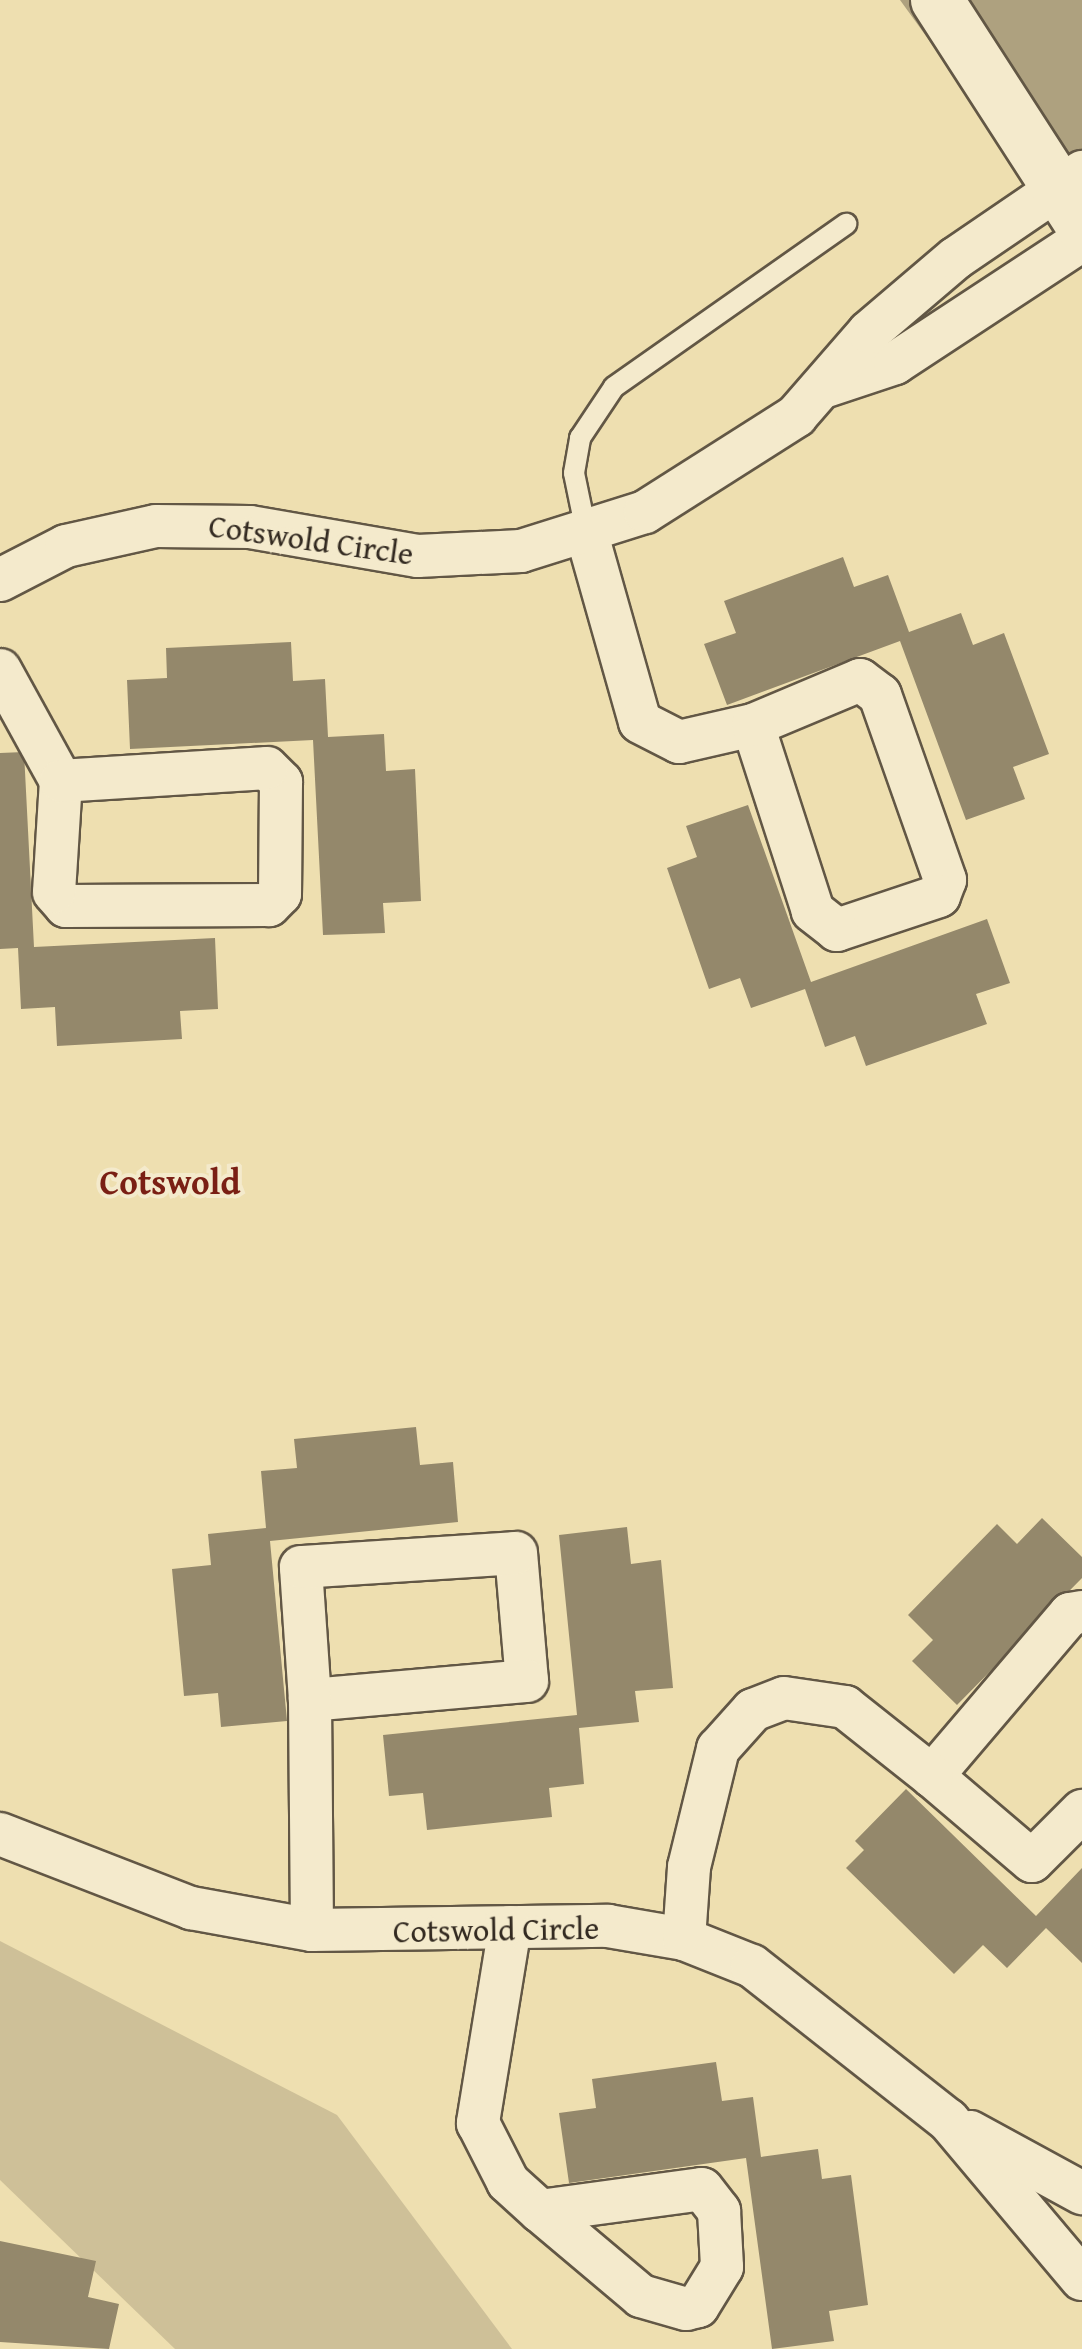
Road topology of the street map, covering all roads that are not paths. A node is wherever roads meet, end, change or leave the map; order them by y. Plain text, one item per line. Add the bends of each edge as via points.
1 (937, 0) edge
2 (1075, 194) edge
3 (846, 224) dead end
4 (1082, 240) edge
5 (826, 386) junction
6 (586, 530) junction
7 (0, 580) edge
8 (0, 670) edge
9 (752, 725) junction
10 (61, 781) junction
11 (1082, 1612) edge
12 (310, 1700) junction
13 (932, 1776) junction
14 (1082, 1811) edge
15 (0, 1834) edge
16 (510, 1927) junction
17 (312, 1930) junction
18 (684, 1939) junction
19 (948, 2120) junction
20 (1082, 2194) edge
21 (540, 2210) dead end
22 (1082, 2280) edge

1 - 2 street
2 - 5 street, Cotswold Circle via 869,332
3 - 6 lane via 614,387 580,438 574,473
4 - 5 street, Cotswold Circle via 895,363
5 - 6 street, Cotswold Circle via 682,494
6 - 7 street, Cotswold Circle via 521,551 418,556 250,527 156,526 66,546
6 - 9 street via 640,722 679,742
8 - 10 street
9 - 9 street via 822,922 856,926 938,896 943,868 872,686 860,680
10 - 10 street via 54,892 66,906 269,905 280,894 281,782 267,768
11 - 13 street via 1070,1614
12 - 12 street via 301,1568 516,1553 527,1681
12 - 17 street
13 - 14 street via 1032,1861
13 - 18 street via 845,1707 784,1698 753,1710 718,1749 689,1867
15 - 17 street, Cotswold Circle via 191,1908
16 - 17 street, Cotswold Circle
16 - 18 street, Cotswold Circle via 608,1926
16 - 21 street via 478,2123 508,2182
18 - 19 street, Cotswold Circle via 752,1966
19 - 20 street, Cotswold Circle
19 - 22 street, Cotswold Circle

